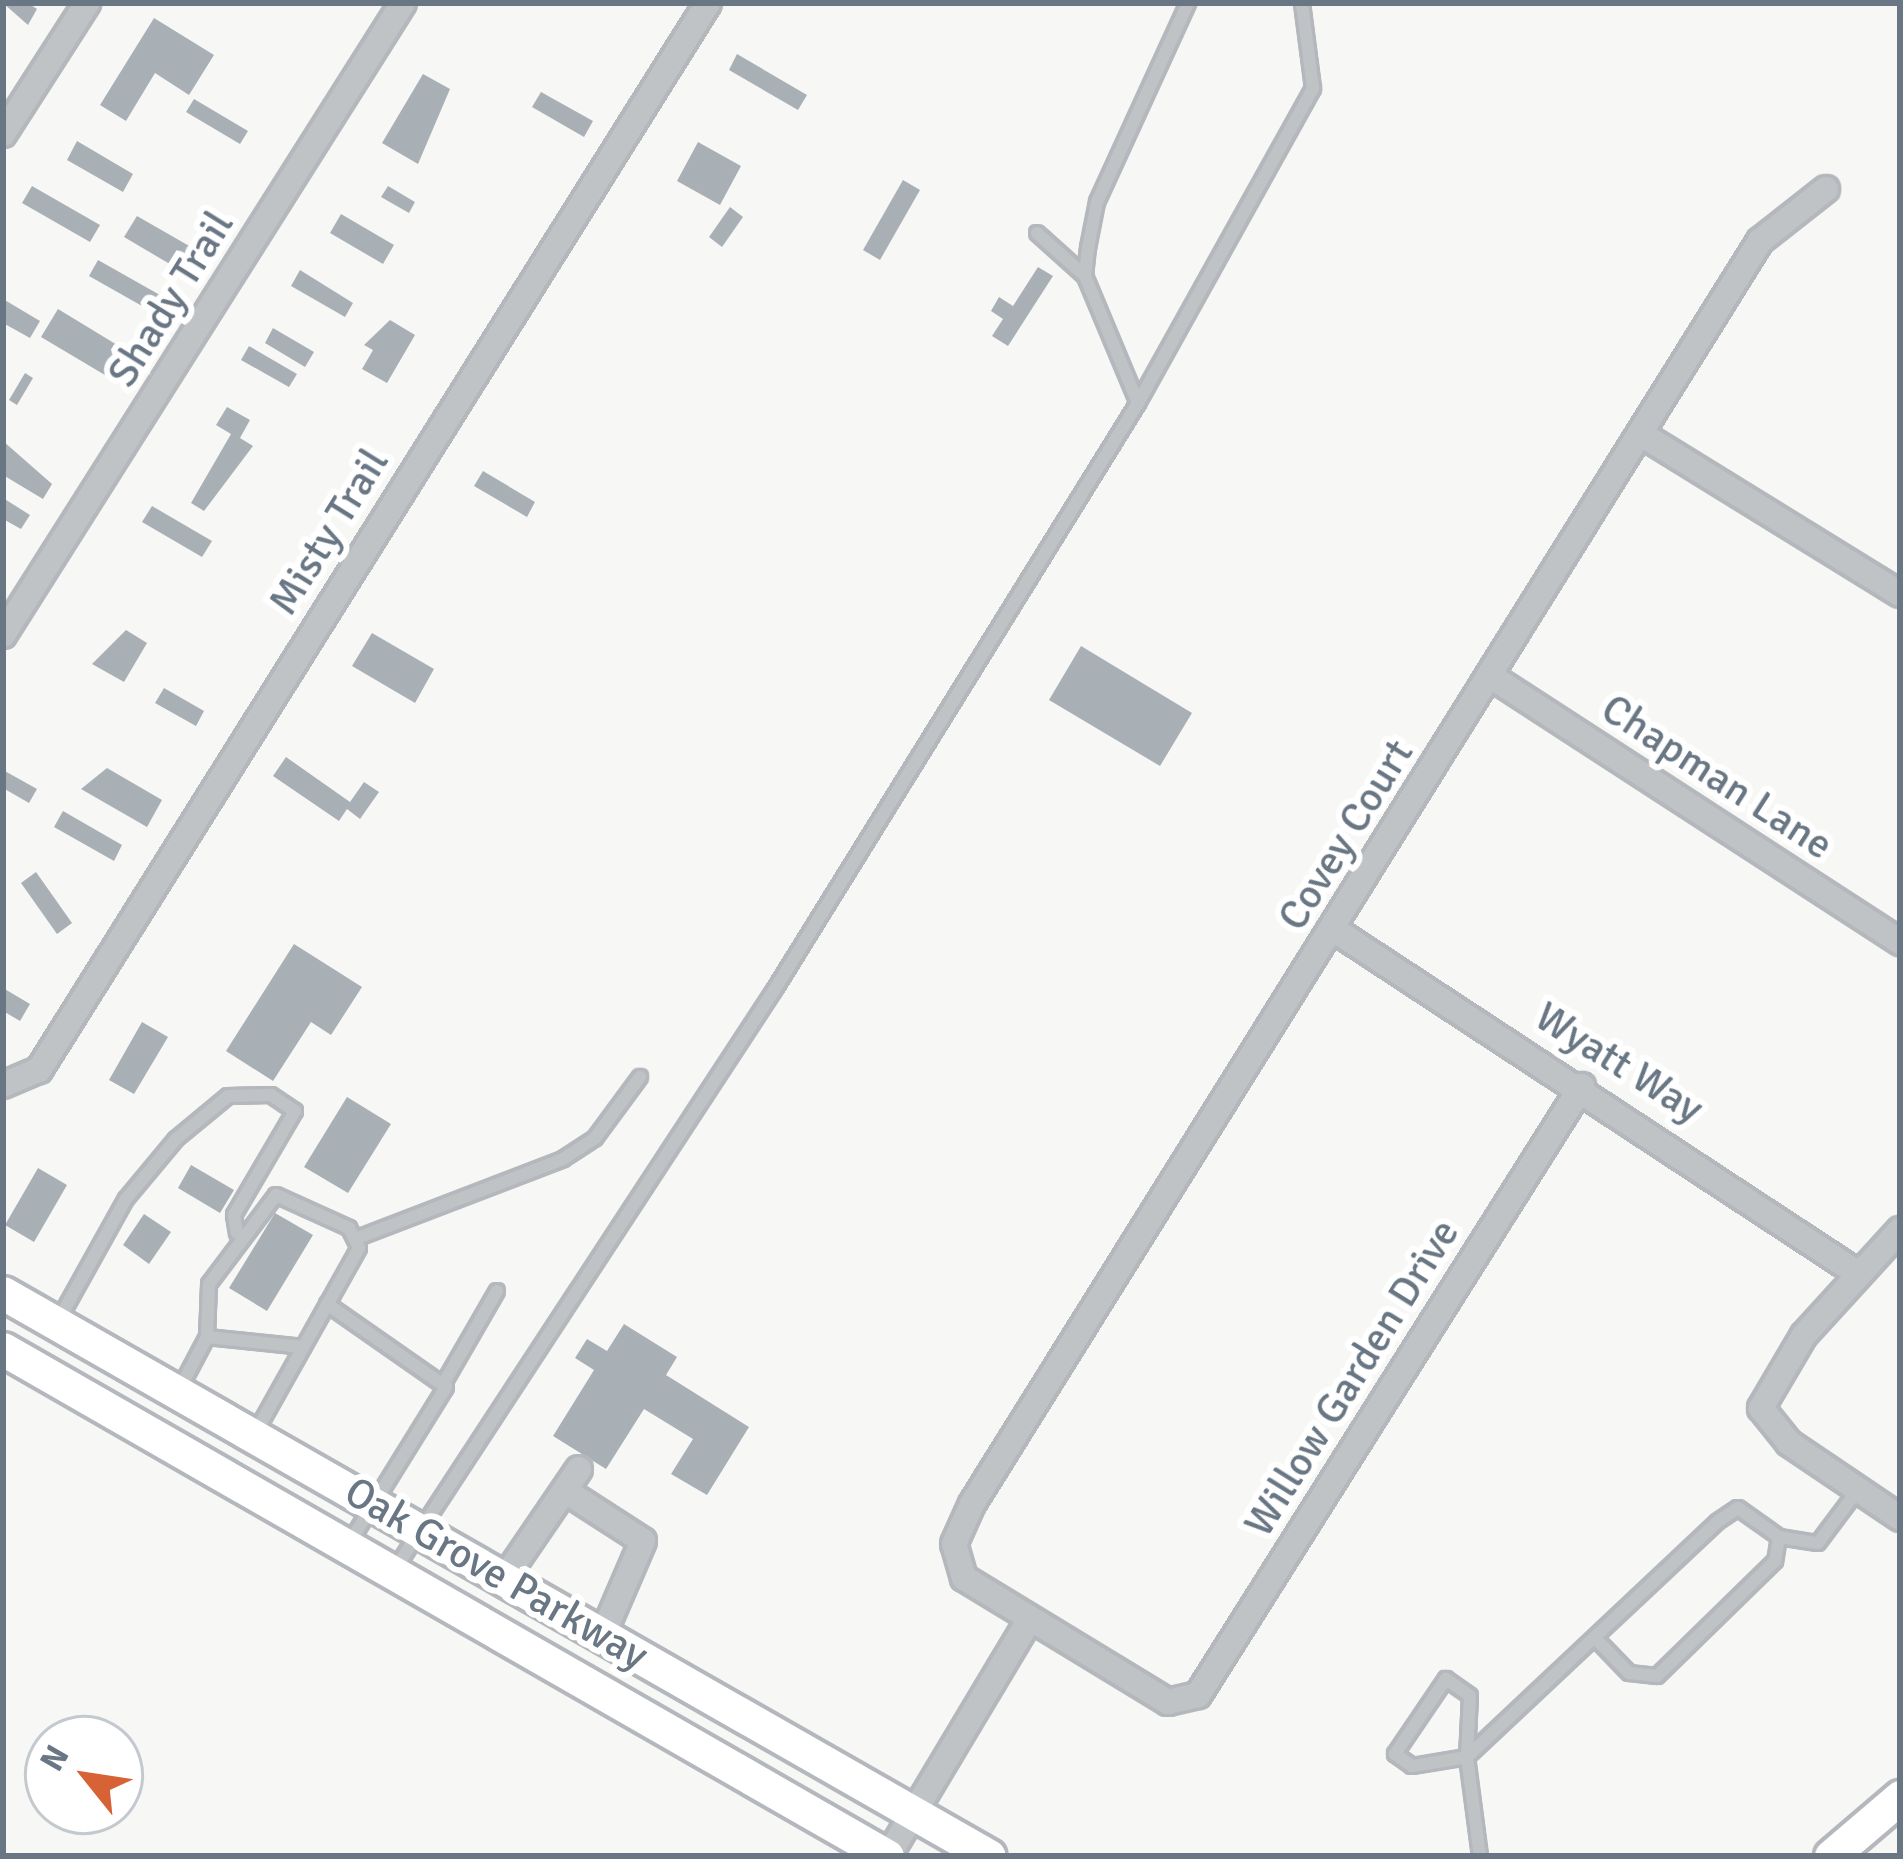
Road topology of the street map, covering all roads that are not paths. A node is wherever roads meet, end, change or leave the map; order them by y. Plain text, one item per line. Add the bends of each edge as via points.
1 (87, 3) edge
2 (404, 3) edge
3 (708, 3) edge
4 (1188, 3) edge
5 (1302, 3) edge
6 (3, 134) edge
7 (1826, 189) dead end
8 (1037, 233) dead end
9 (1085, 276) junction
10 (1138, 404) junction
11 (1641, 434) junction
12 (1900, 594) edge
13 (3, 635) edge
14 (1492, 677) junction
15 (1333, 929) junction
16 (1900, 942) edge
17 (640, 1077) dead end
18 (3, 1084) edge
19 (1582, 1086) junction
20 (1900, 1230) edge
21 (237, 1233) junction
22 (355, 1239) junction
23 (1857, 1273) junction
24 (497, 1291) dead end
25 (3, 1293) edge
26 (327, 1304) junction
27 (58, 1321) junction
28 (207, 1336) junction
29 (303, 1347) junction
30 (3, 1349) edge
31 (445, 1381) junction
32 (178, 1392) junction
33 (254, 1436) junction
34 (1857, 1491) junction
35 (373, 1503) junction
36 (1900, 1518) edge
37 (419, 1529) junction
38 (1779, 1537) junction
39 (344, 1551) junction
40 (390, 1577) junction
41 (504, 1579) junction
42 (1030, 1619) junction
43 (603, 1634) junction
44 (1599, 1642) junction
45 (1466, 1757) junction
46 (1900, 1797) edge
47 (915, 1815) junction
48 (888, 1856) edge
49 (989, 1856) edge
50 (1480, 1856) edge
51 (1831, 1856) edge

1 - 6 street
2 - 13 street, Shady Trail
3 - 18 street, Misty Trail via 39,1070
4 - 9 lane via 1097,202
5 - 10 lane via 1313,88
7 - 11 street, Covey Court via 1760,241
8 - 9 lane
9 - 10 lane
10 - 37 lane via 775,989
11 - 12 street
11 - 14 street, Covey Court
14 - 15 street, Covey Court
14 - 16 street, Chapman Lane
15 - 19 street, Wyatt Way
15 - 42 street, Covey Court via 954,1544 964,1578
17 - 22 lane via 595,1138 563,1159
19 - 23 street, Wyatt Way
19 - 42 street, Willow Garden Drive via 1216,1667 1181,1705
20 - 23 street
21 - 22 lane via 275,1196 292,1196
21 - 27 lane via 235,1214 295,1111 271,1095 228,1096 176,1139 126,1199
21 - 28 lane via 200,1309
22 - 26 lane
23 - 34 street via 1769,1381 1761,1408 1789,1443
24 - 31 lane
25 - 27 main road, Oak Grove Parkway
26 - 29 lane
26 - 31 lane
27 - 32 main road, Oak Grove Parkway
28 - 29 lane
28 - 32 lane
29 - 33 lane
30 - 39 main road, Oak Grove Parkway
31 - 35 lane
32 - 33 main road, Oak Grove Parkway
33 - 35 main road, Oak Grove Parkway
34 - 36 street
34 - 38 lane via 1818,1544
35 - 37 main road, Oak Grove Parkway
35 - 39 lane
37 - 40 lane
37 - 41 main road, Oak Grove Parkway
38 - 44 lane via 1738,1508
38 - 44 lane via 1775,1561 1657,1676 1629,1673
39 - 40 main road, Oak Grove Parkway
40 - 48 main road, Oak Grove Parkway
41 - 43 main road, Oak Grove Parkway
41 - 43 street via 573,1481 643,1541
42 - 47 street
43 - 47 main road, Oak Grove Parkway
44 - 45 lane
45 - 45 lane via 1470,1696 1446,1679 1395,1754 1412,1766
45 - 50 lane
46 - 51 main road
47 - 48 street
47 - 49 main road, Oak Grove Parkway

